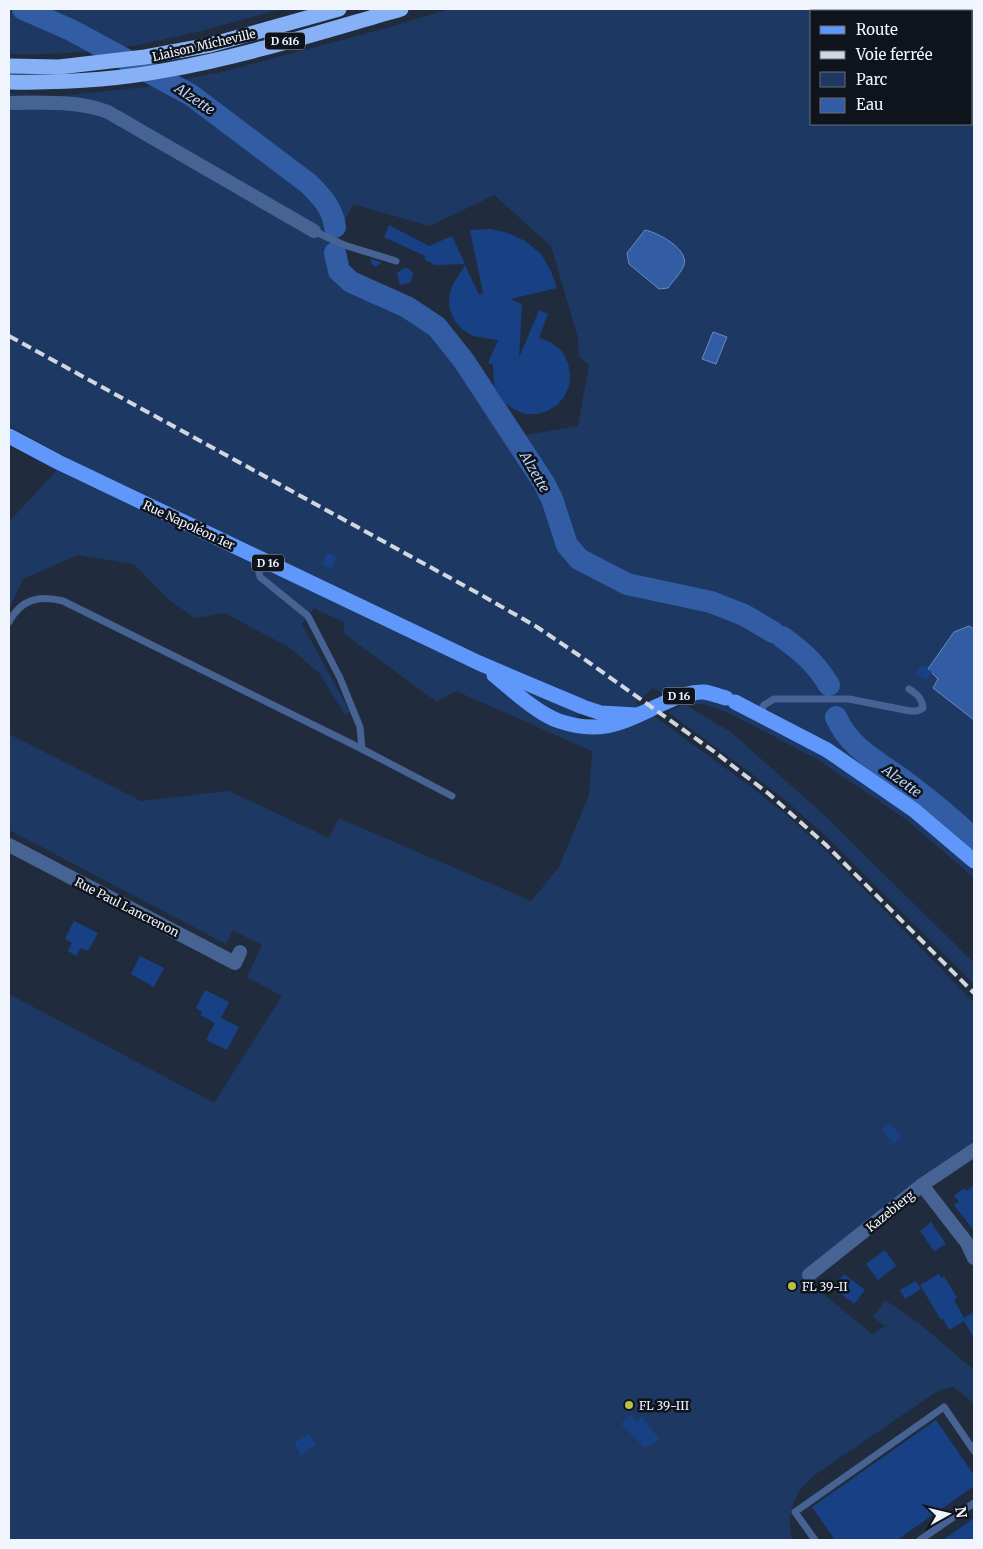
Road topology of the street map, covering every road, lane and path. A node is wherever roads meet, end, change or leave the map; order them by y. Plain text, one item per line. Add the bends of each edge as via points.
1 (339, 9) edge
2 (401, 9) edge
3 (9, 66) edge
4 (9, 82) edge
5 (9, 103) edge
6 (314, 232) joint
7 (396, 261) dead end
8 (9, 436) edge
9 (264, 560) junction
10 (9, 622) edge
11 (479, 663) junction
12 (909, 689) dead end
13 (759, 714) junction
14 (636, 715) junction
15 (362, 749) junction
16 (452, 796) dead end
17 (9, 845) edge
18 (974, 861) edge
19 (240, 952) dead end
20 (974, 1150) edge
21 (922, 1185) junction
22 (974, 1258) edge
23 (809, 1275) dead end
24 (974, 1451) edge
25 (974, 1503) edge
26 (815, 1540) edge
27 (920, 1540) edge

1 - 3 highway, Liaison Micheville / D 616 via 210,45 145,57 59,67
2 - 4 highway, Liaison Micheville / D 616 via 218,60 135,76 57,83
5 - 6 street via 81,104 108,112
6 - 7 lane
8 - 9 main road, Rue Napoléon 1er / D 16
9 - 11 main road, Rue Napoléon 1er / D 16
9 - 15 lane via 260,577 308,616 340,678 360,727
10 - 15 lane via 22,606 34,599 49,597 63,601
11 - 14 main road, D 16 via 583,707
11 - 14 main road, D 16 via 530,704 557,720 575,726 599,728
12 - 13 lane via 917,694 923,708 910,711 849,699 774,699 764,705
13 - 14 main road, D 16 via 703,692 681,695
13 - 18 main road, D 16 via 827,750 914,810
15 - 16 lane
17 - 19 street, Rue Paul Lancrenon via 235,963
20 - 21 street, Kazebierg
21 - 22 street via 967,1243
21 - 23 street, Kazebierg
24 - 26 lane via 944,1407 795,1512
25 - 27 lane

